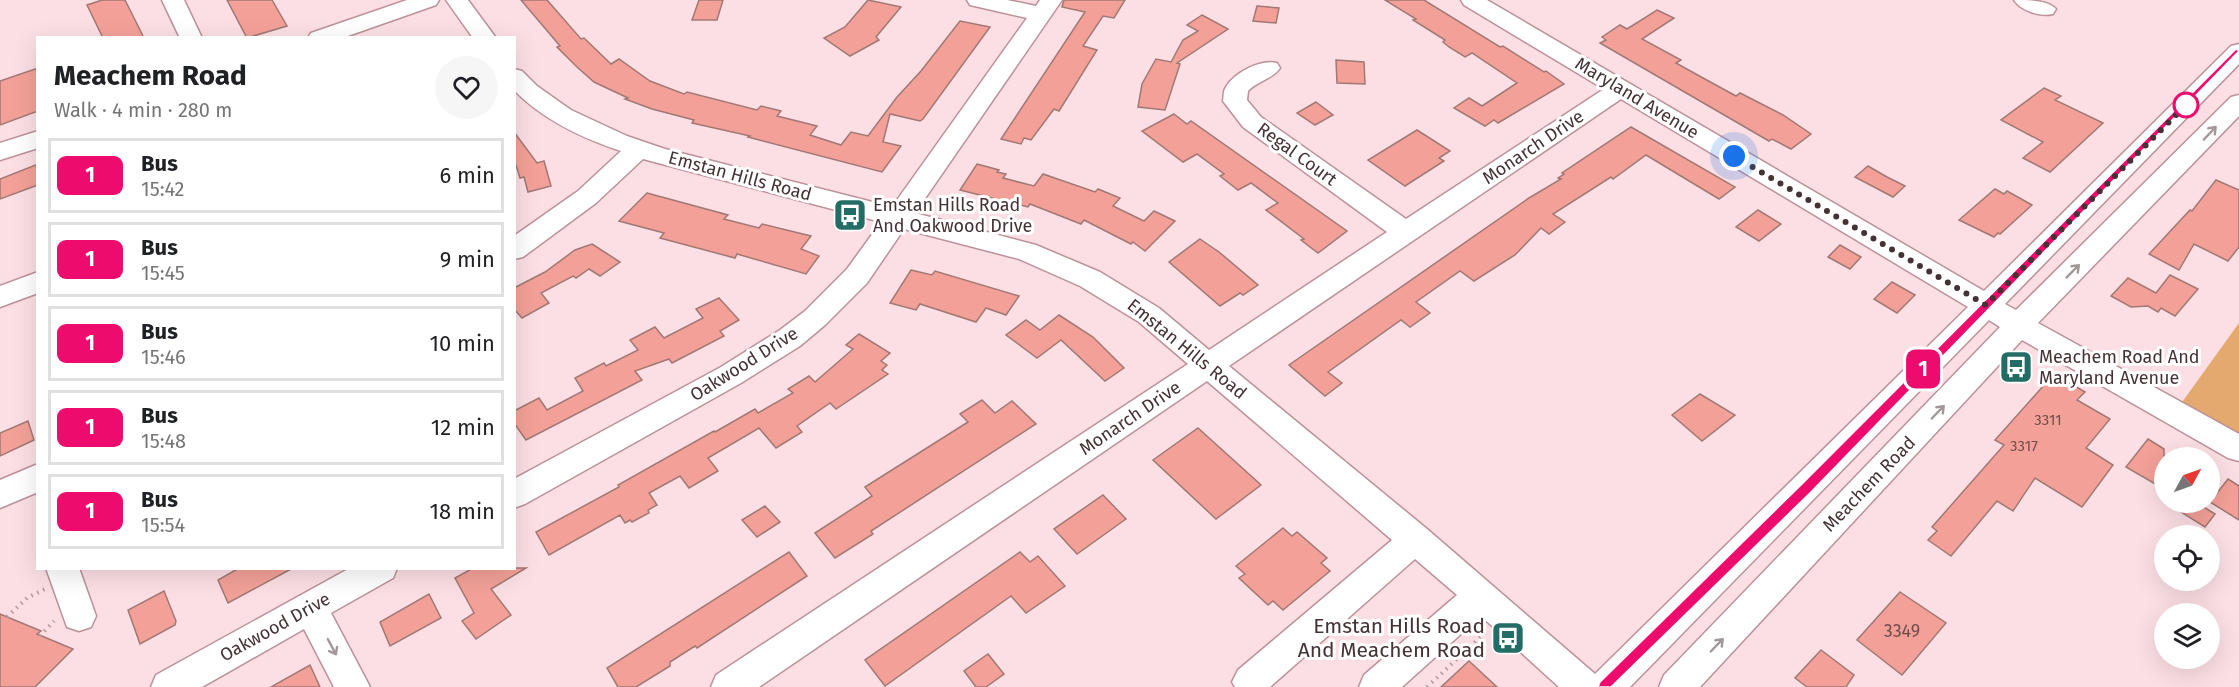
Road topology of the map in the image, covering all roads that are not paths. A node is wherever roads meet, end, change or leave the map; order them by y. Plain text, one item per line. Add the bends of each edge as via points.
1 (173, 0) edge
2 (428, 0) edge
3 (457, 0) edge
4 (978, 0) edge
5 (1472, 0) edge
6 (1046, 7) edge
7 (190, 36) edge
8 (325, 36) edge
9 (484, 36) edge
10 (2239, 51) edge
11 (1269, 68) dead end
12 (516, 78) edge
13 (2207, 84) junction
14 (1621, 88) junction
15 (2239, 98) edge
16 (2239, 102) edge
17 (36, 140) edge
18 (638, 149) junction
19 (0, 152) edge
20 (2098, 194) junction
21 (2134, 211) junction
22 (899, 218) junction
23 (1406, 232) junction
24 (516, 249) edge
25 (36, 283) edge
26 (0, 297) edge
27 (1986, 305) junction
28 (2019, 325) junction
29 (1209, 364) junction
30 (2239, 449) edge
31 (35, 485) edge
32 (1806, 488) junction
33 (516, 494) edge
34 (0, 495) edge
35 (1843, 512) junction
36 (1416, 539) junction
37 (63, 570) edge
38 (378, 570) edge
39 (1493, 605) junction
40 (311, 608) junction
41 (79, 616) dead end
42 (1250, 682) dead end
43 (169, 687) edge
44 (352, 687) edge
45 (729, 687) edge
46 (1377, 687) edge
47 (1584, 687) edge
48 (1606, 687) edge
49 (1677, 687) edge

1 - 7 street
2 - 8 street
3 - 9 street
4 - 6 street
5 - 14 street, Maryland Avenue
6 - 22 street, Oakwood Drive
10 - 13 street
11 - 23 street, Regal Court via 1246,79 1236,89 1235,101 1252,122
12 - 18 street, Emstan Hills Road via 560,115
13 - 15 street
13 - 20 street
14 - 23 street, Monarch Drive
14 - 27 street, Maryland Avenue
21 -> 16 street, Meachem Road
17 - 19 street
18 - 22 street, Emstan Hills Road
18 - 24 street via 587,197
20 - 21 street
20 - 27 street
28 -> 21 street, Meachem Road
22 - 29 street, Emstan Hills Road via 1027,252 1090,279 1149,315
22 - 33 street, Oakwood Drive via 850,283 790,338
23 - 29 street, Monarch Drive
25 - 26 street
27 - 28 street, Maryland Avenue
27 - 32 street
28 - 30 street, Maryland Avenue
35 -> 28 street, Meachem Road
29 - 36 street, Emstan Hills Road
29 - 45 street, Monarch Drive
31 - 34 street
32 - 35 street
32 - 48 street
49 -> 35 street, Meachem Road
36 - 39 street, Emstan Hills Road
36 - 42 street
37 - 41 street
38 - 40 street, Oakwood Drive
39 - 46 street
39 - 47 street, Emstan Hills Road
40 - 43 street, Oakwood Drive
40 -> 44 street

